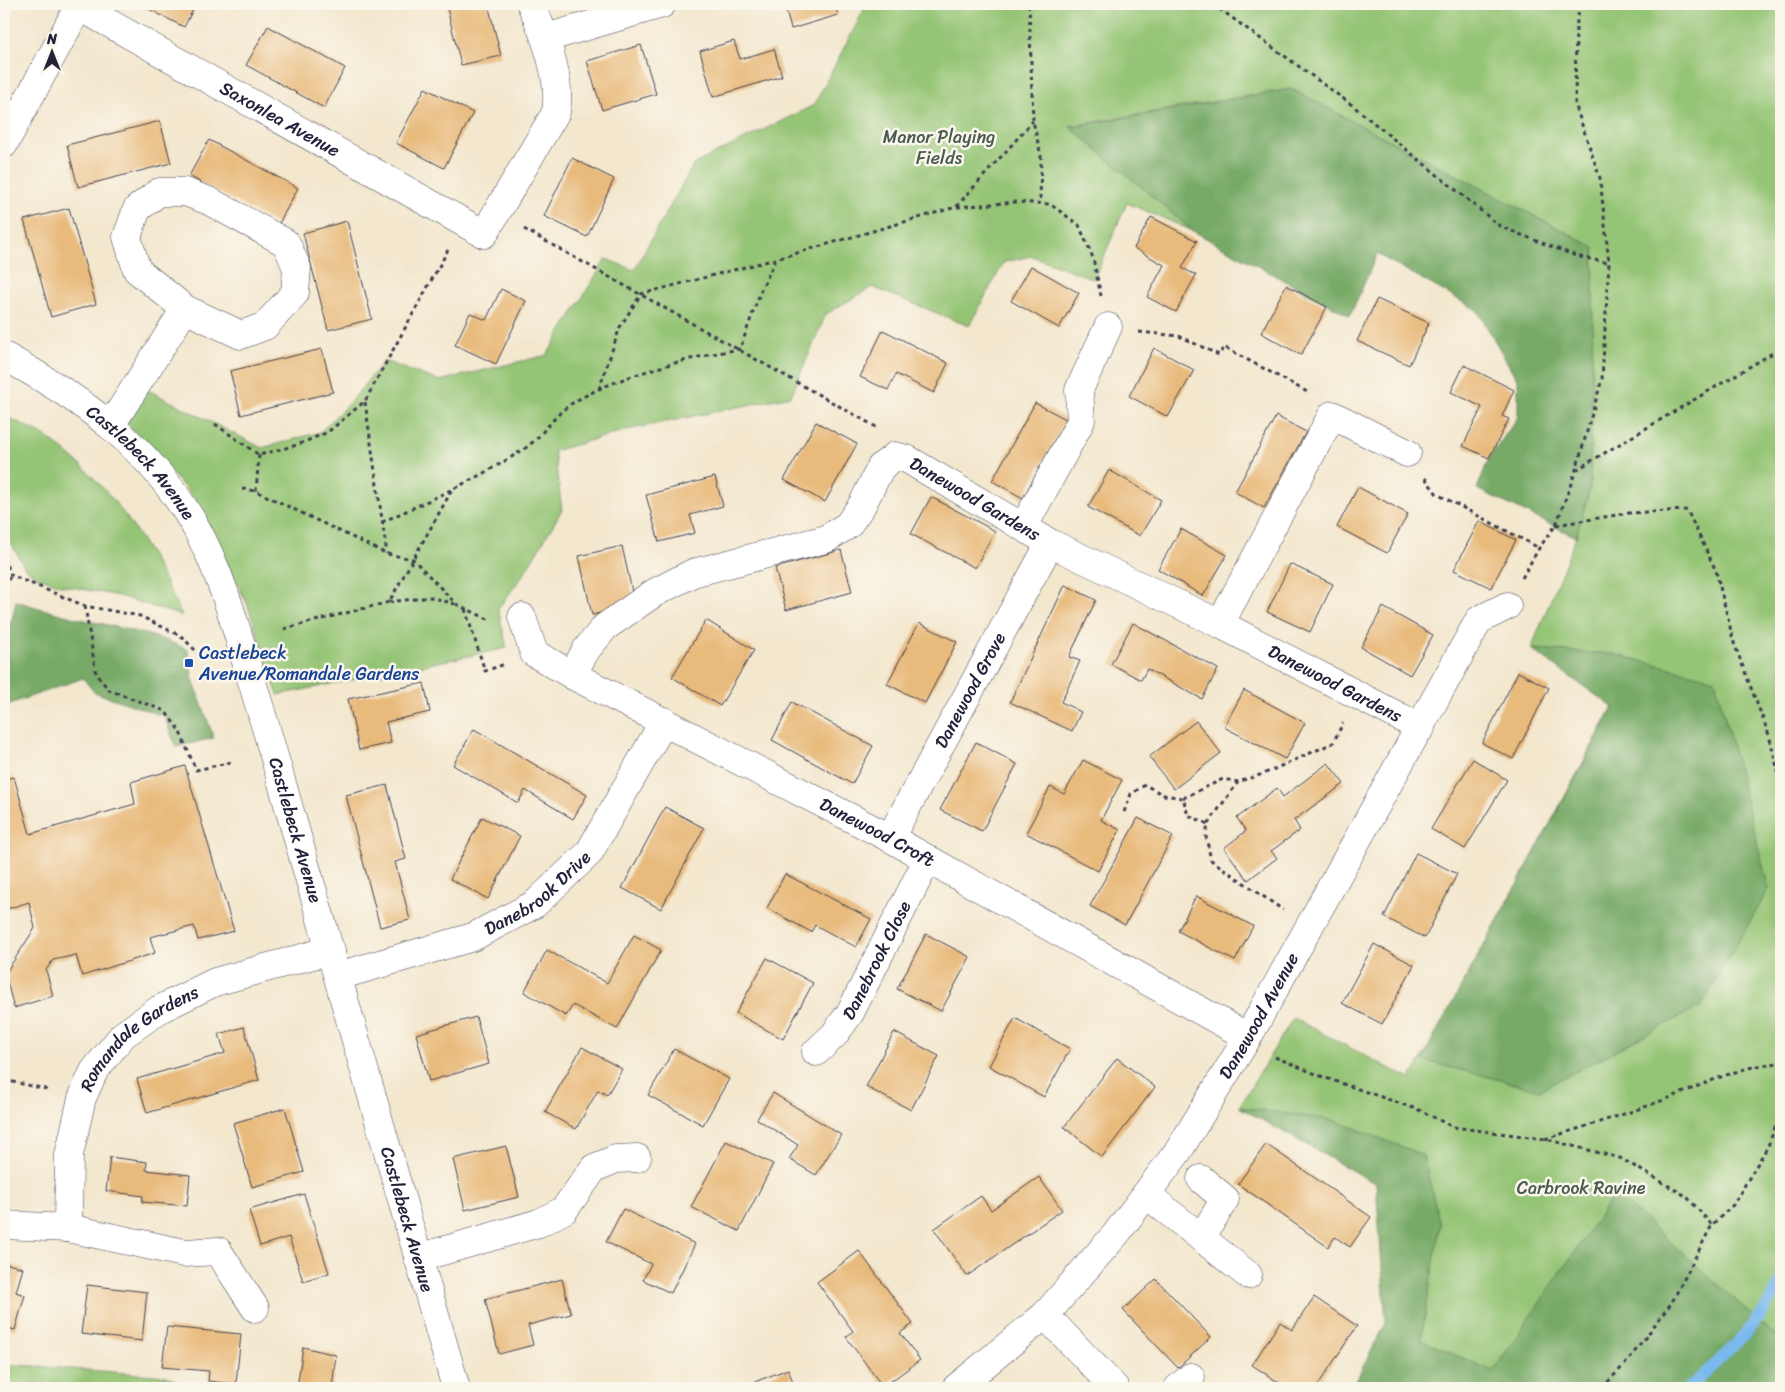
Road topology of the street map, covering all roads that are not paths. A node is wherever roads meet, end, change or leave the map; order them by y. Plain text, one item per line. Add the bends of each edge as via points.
1 (531, 4) edge
2 (662, 4) edge
3 (77, 5) edge
4 (546, 38) junction
5 (4, 144) edge
6 (185, 308) junction
7 (1108, 327) road end
8 (4, 356) edge
9 (111, 425) junction
10 (1407, 453) road end
11 (1024, 526) junction
12 (1050, 543) junction
13 (1507, 606) road end
14 (1220, 624) junction
15 (529, 636) road end
16 (572, 675) junction
17 (664, 721) junction
18 (1420, 728) junction
19 (890, 838) junction
20 (926, 860) junction
21 (334, 963) junction
22 (1248, 1037) junction
23 (816, 1052) dead end
24 (637, 1158) dead end
25 (1201, 1179) dead end
26 (1146, 1194) junction
27 (4, 1225) edge
28 (68, 1228) junction
29 (1201, 1238) junction
30 (418, 1258) junction
31 (1248, 1275) dead end
32 (255, 1308) dead end
33 (1045, 1315) junction
34 (456, 1388) edge
35 (956, 1388) edge
36 (1115, 1388) edge

1 - 4 street
2 - 4 street
3 - 4 street, Saxonlea Avenue via 481,224 556,112 559,98
3 - 5 street
6 - 6 street via 137,270 128,237 137,209 159,192 185,192 209,201 286,243 297,268 295,293 266,326 241,335
6 - 9 street
7 - 11 street via 1079,390 1082,421
8 - 9 street, Castlebeck Avenue via 80,401
9 - 21 street, Castlebeck Avenue via 143,456 172,492 194,523 213,561 228,601
10 - 14 street via 1332,415
11 - 12 street, Danewood Gardens
11 - 16 street, Danewood Gardens via 907,459 895,456 881,467 848,525 826,539 693,573 654,593 605,627 586,650
12 - 14 street, Danewood Gardens
12 - 19 street, Danewood Grove
13 - 18 street, Danewood Avenue via 1479,620
14 - 18 street, Danewood Gardens
15 - 16 street, Danewood Croft
16 - 17 street, Danewood Croft
17 - 19 street, Danewood Croft
17 - 21 street, Danebrook Drive via 588,854 535,904 472,936
18 - 22 street, Danewood Avenue
19 - 20 street, Danewood Croft
20 - 22 street, Danewood Croft
20 - 23 street, Danebrook Close via 850,1013
21 - 28 street, Romandale Gardens via 215,982 160,1009 123,1035 94,1070 82,1098 69,1155
21 - 30 street, Castlebeck Avenue
22 - 26 street, Danewood Avenue via 1179,1150
24 - 30 street via 616,1159 594,1168 564,1210 539,1223
25 - 29 street via 1225,1199
26 - 29 street
26 - 33 street, Danewood Avenue via 1116,1234
27 - 28 street
28 - 32 street via 184,1253 218,1251
29 - 31 street
30 - 34 street, Castlebeck Avenue
33 - 35 street, Danewood Avenue
33 - 36 street

